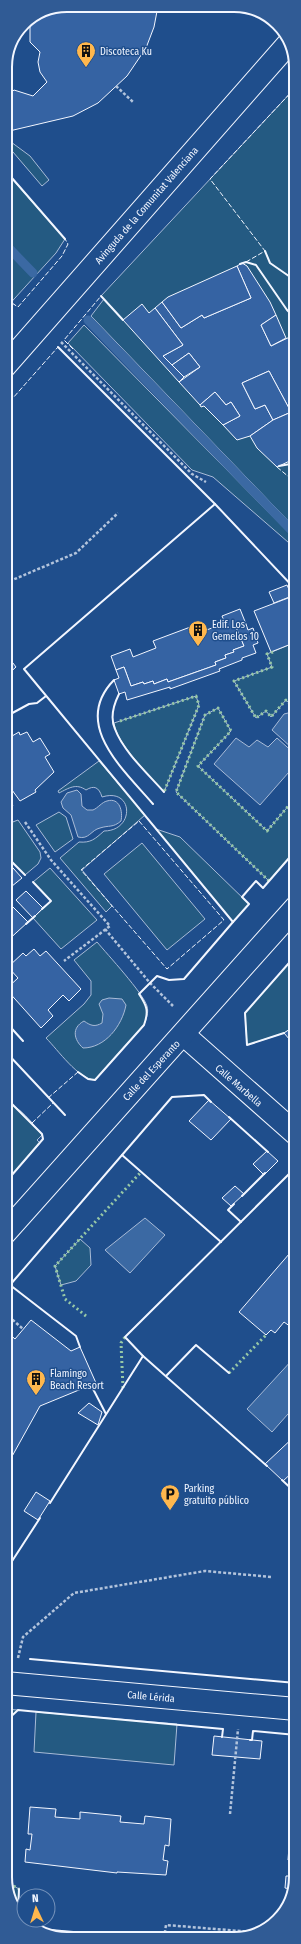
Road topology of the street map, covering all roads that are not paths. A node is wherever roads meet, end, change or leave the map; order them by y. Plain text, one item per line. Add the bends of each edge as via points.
1 (285, 47) edge
2 (12, 358) edge
3 (289, 915) edge
4 (188, 1030) junction
5 (289, 1127) edge
6 (12, 1225) edge
7 (12, 1684) edge
8 (289, 1708) edge

1 - 2 street, Avinguda de la Comunitat Valenciana
3 - 4 street, Calle del Esperanto
4 - 5 street, Calle Marbella
4 - 6 street, Calle del Esperanto
7 - 8 street, Calle Lérida

